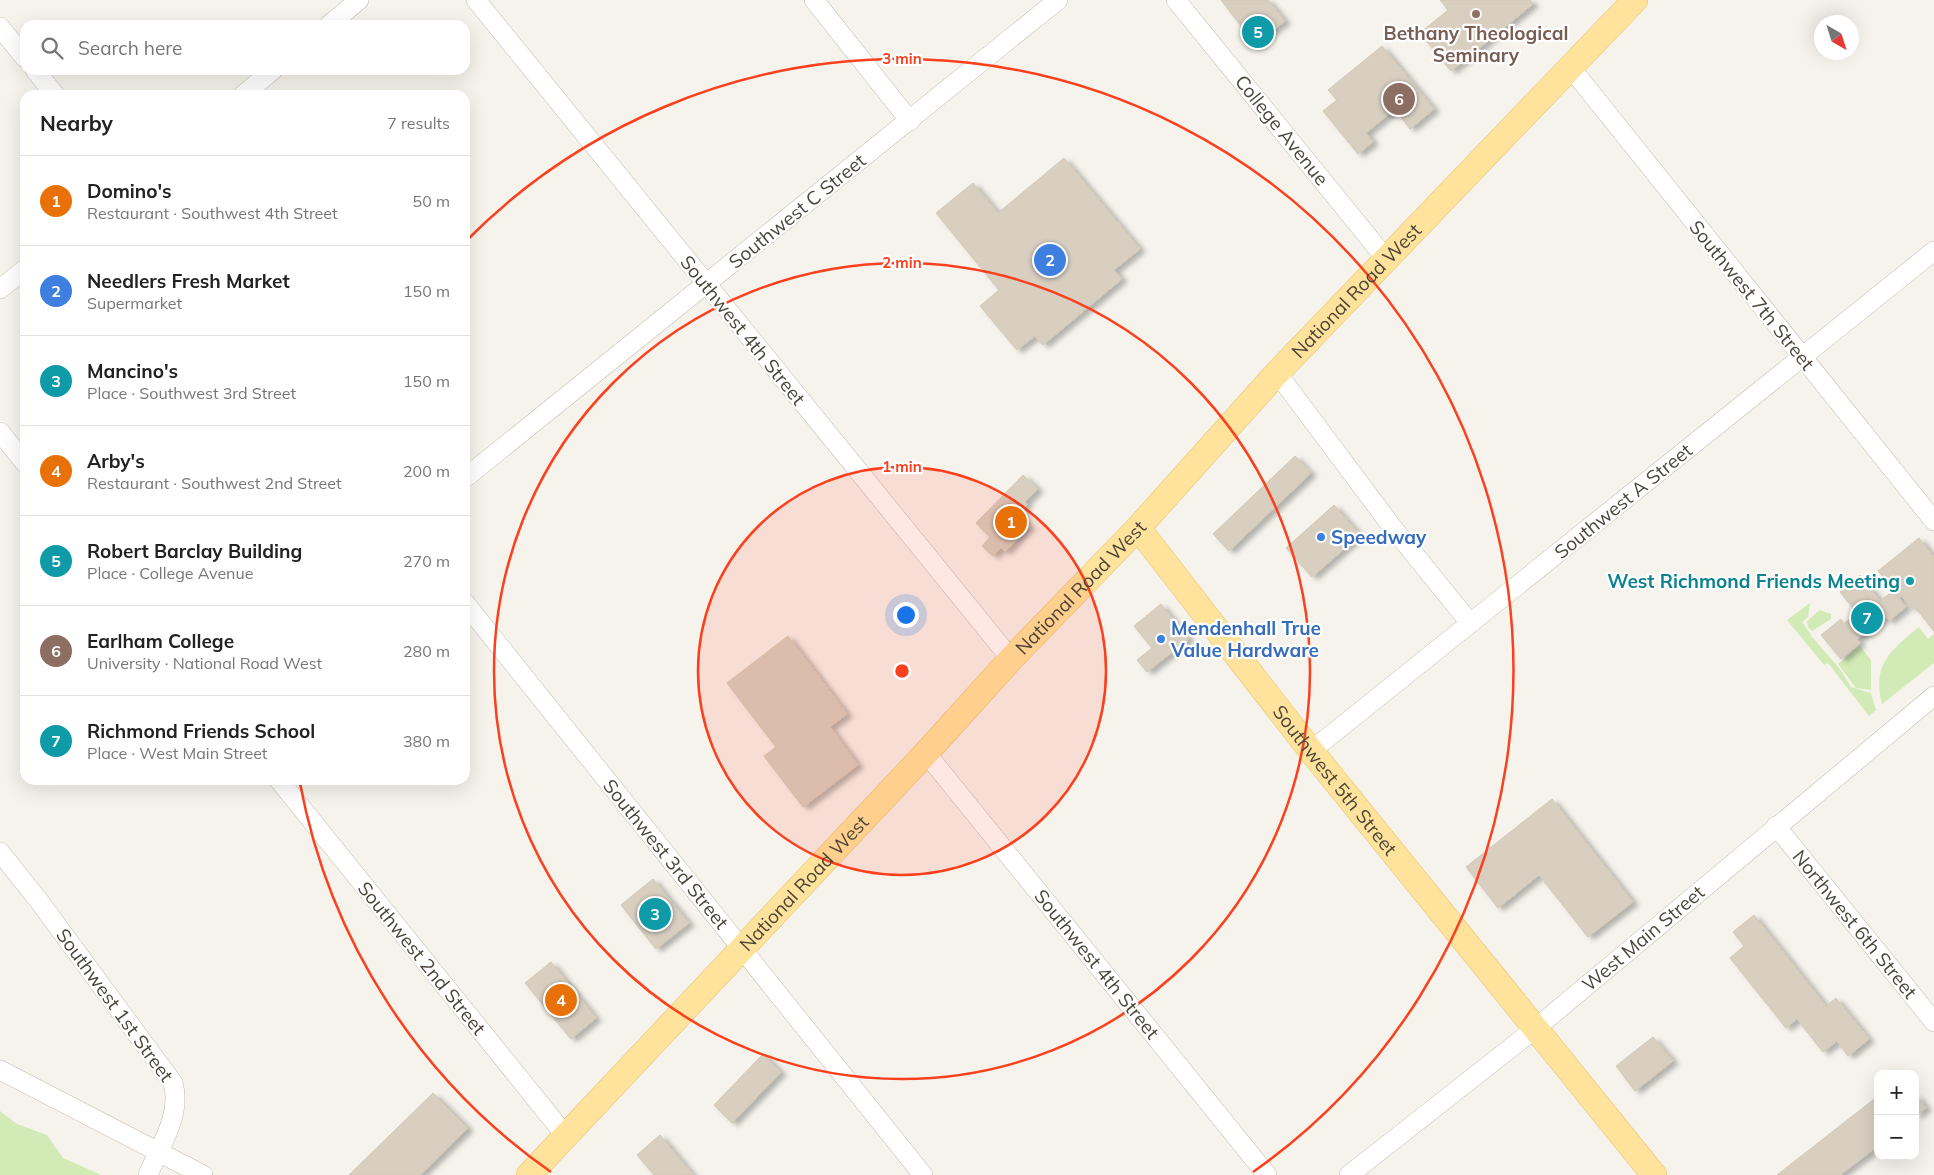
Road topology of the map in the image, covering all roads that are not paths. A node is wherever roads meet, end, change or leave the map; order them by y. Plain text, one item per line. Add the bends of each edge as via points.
1 (359, 0) edge
2 (476, 0) edge
3 (814, 0) edge
4 (1058, 0) edge
5 (1176, 0) edge
6 (1635, 0) edge
7 (335, 20) edge
8 (0, 27) edge
9 (20, 52) edge
10 (1571, 68) junction
11 (39, 75) edge
12 (267, 75) edge
13 (51, 90) edge
14 (249, 90) edge
15 (910, 120) junction
16 (1934, 250) edge
17 (1387, 260) junction
18 (20, 273) edge
19 (706, 285) junction
20 (0, 289) edge
21 (1802, 357) junction
22 (1277, 374) junction
23 (0, 432) edge
24 (20, 457) edge
25 (470, 474) edge
26 (1934, 521) edge
27 (1138, 528) junction
28 (470, 609) edge
29 (1470, 623) junction
30 (1011, 659) junction
31 (1934, 696) edge
32 (1311, 751) junction
33 (926, 754) junction
34 (283, 785) edge
35 (1776, 826) junction
36 (0, 852) edge
37 (742, 950) junction
38 (1934, 1022) edge
39 (1536, 1028) junction
40 (0, 1070) edge
41 (565, 1135) junction
42 (158, 1151) junction
43 (531, 1174) edge
44 (148, 1175) edge
45 (203, 1175) edge
46 (923, 1175) edge
47 (1267, 1175) edge
48 (1349, 1175) edge
49 (1654, 1175) edge

1 - 7 street
2 - 19 street, Southwest 4th Street
3 - 15 street
4 - 15 street, Southwest C Street
5 - 17 street, College Avenue
6 - 10 main road, National Road West
8 - 9 street
10 - 17 main road, National Road West
10 - 21 street, Southwest 7th Street
11 - 13 street
12 - 14 street
15 - 19 street, Southwest C Street
16 - 21 street, Southwest A Street
17 - 22 main road, National Road West
18 - 20 street
19 - 25 street, Southwest C Street
19 - 30 street, Southwest 4th Street
21 - 26 street, Southwest 7th Street
21 - 29 street, Southwest A Street
22 - 27 main road, National Road West
22 - 29 street via 1393,528
23 - 24 street
27 - 30 main road, National Road West
27 - 32 main road, Southwest 5th Street
28 - 37 street, Southwest 3rd Street
29 - 32 street, Southwest A Street
30 - 33 main road, National Road West
31 - 35 street, West Main Street
32 - 39 main road, Southwest 5th Street
33 - 37 main road, National Road West
33 - 47 street, Southwest 4th Street
34 - 41 street, Southwest 2nd Street
35 - 38 street, Northwest 6th Street
35 - 39 street, West Main Street
36 - 42 street, Southwest 1st Street via 173,1083 177,1097 175,1109
37 - 41 main road, National Road West
37 - 46 street, Southwest 3rd Street
39 - 48 street, West Main Street
39 - 49 main road, Southwest 5th Street
40 - 42 street
41 - 43 main road, National Road West
42 - 44 street, Southwest 1st Street
42 - 45 street

